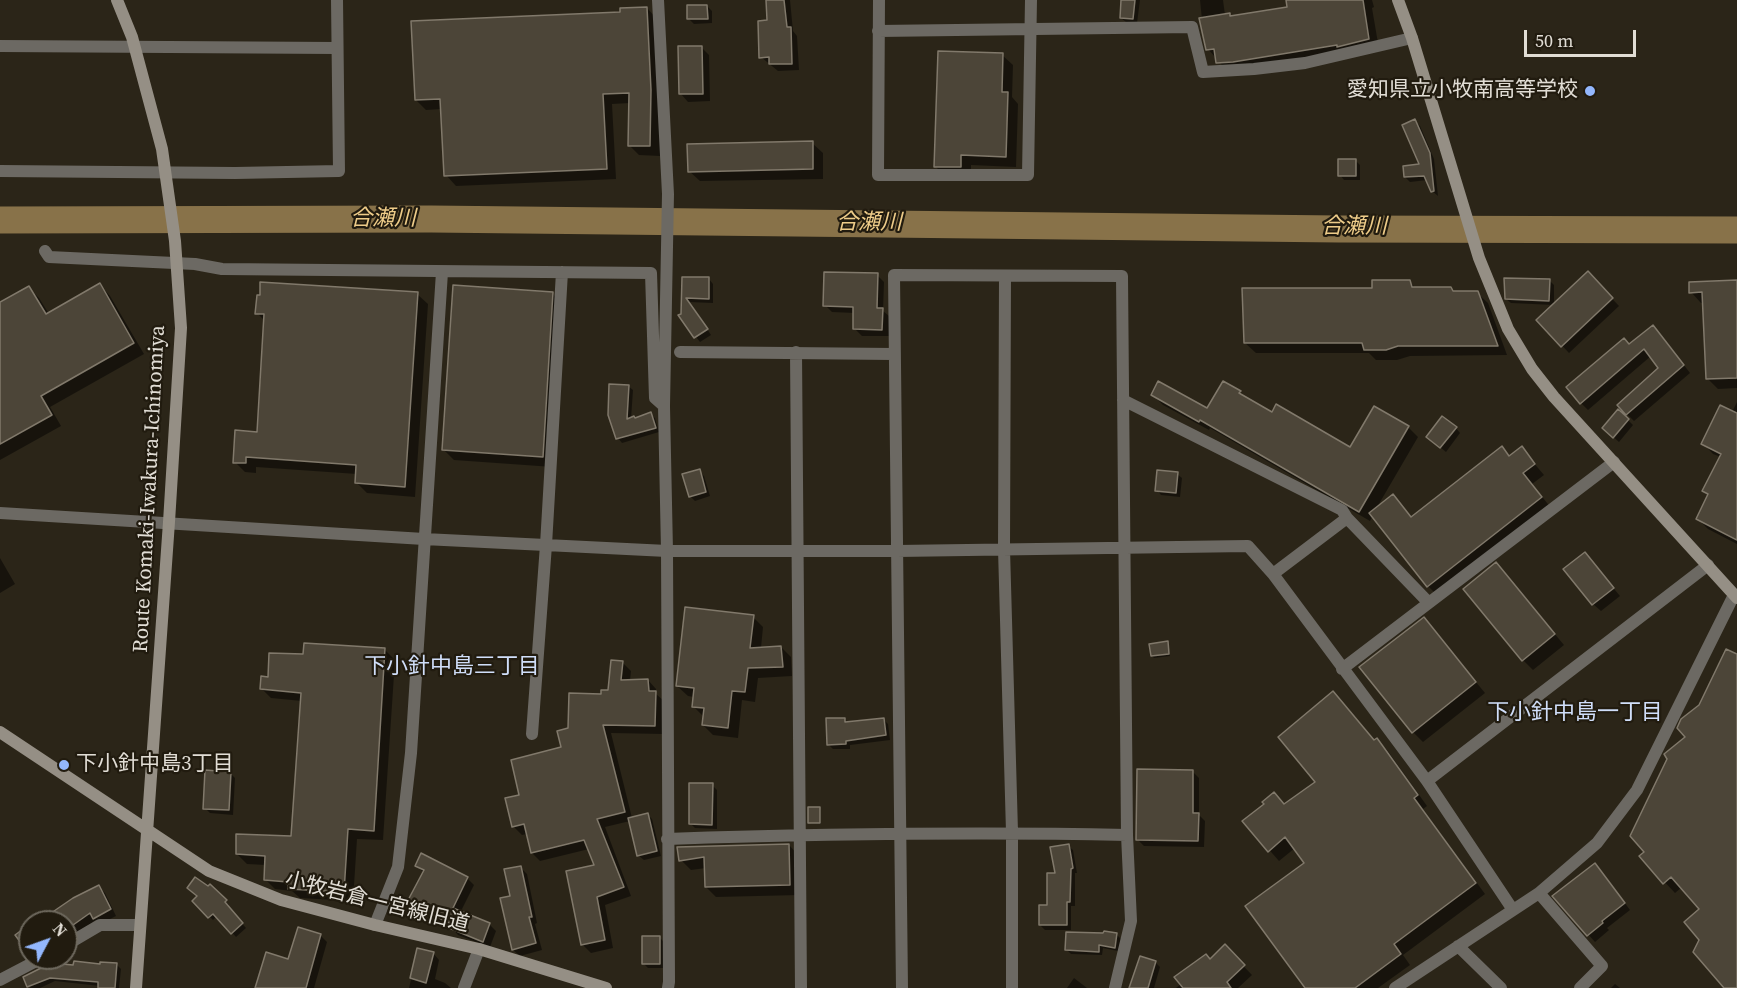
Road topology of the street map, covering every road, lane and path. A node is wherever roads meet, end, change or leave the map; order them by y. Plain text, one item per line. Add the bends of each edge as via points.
1 (117, 0) edge
2 (337, 0) edge
3 (658, 0) edge
4 (879, 0) edge
5 (1031, 0) edge
6 (1398, 0) edge
7 (1031, 30) junction
8 (878, 31) junction
9 (1412, 38) junction
10 (0, 45) edge
11 (337, 48) junction
12 (0, 171) edge
13 (45, 251) dead end
14 (442, 272) junction
15 (562, 272) junction
16 (1005, 277) junction
17 (680, 352) dead end
18 (796, 352) junction
19 (894, 354) junction
20 (1123, 400) junction
21 (664, 406) junction
22 (1614, 462) junction
23 (0, 513) edge
24 (1347, 518) junction
25 (169, 522) junction
26 (424, 538) junction
27 (546, 545) junction
28 (1123, 548) junction
29 (1004, 549) junction
30 (798, 550) junction
31 (667, 551) junction
32 (897, 551) junction
33 (1708, 565) junction
34 (1273, 574) junction
35 (1735, 596) edge
36 (1428, 602) junction
37 (1342, 669) junction
38 (0, 732) edge
39 (532, 734) dead end
40 (1427, 781) junction
41 (148, 832) junction
42 (1012, 832) junction
43 (799, 835) junction
44 (900, 835) junction
45 (1127, 835) junction
46 (668, 839) junction
47 (1539, 893) junction
48 (1513, 910) junction
49 (140, 925) junction
50 (375, 925) junction
51 (78, 938) edge
52 (1458, 946) junction
53 (479, 949) junction
54 (19, 970) edge
55 (0, 980) edge
56 (136, 988) edge
57 (465, 988) edge
58 (606, 988) edge
59 (668, 988) edge
60 (801, 988) edge
61 (902, 988) edge
62 (1012, 988) edge
63 (1115, 988) edge
64 (1395, 988) edge
65 (1501, 988) edge
66 (1580, 988) edge

1 - 25 street, Route Komaki-Iwakura-Ichinomiya via 132,37 162,149 175,241 181,328
2 - 11 street
3 - 21 street via 668,194
4 - 8 street
5 - 7 street
6 - 9 street
7 - 8 street
7 - 8 street via 1028,175 878,175
7 - 9 street via 1192,27 1203,72 1305,63
9 - 22 street via 1479,258 1508,329 1554,397
10 - 11 street
11 - 12 street via 339,171
13 - 14 street via 49,257 195,264 222,269
14 - 15 street
14 - 26 street
15 - 21 street via 651,273 655,398
15 - 27 street
16 - 19 street via 894,275
16 - 20 street via 1122,276
16 - 29 street
17 - 18 street
18 - 19 street
18 - 30 street
19 - 32 street
20 - 24 street via 1342,510
20 - 28 street
21 - 31 street
22 - 33 street
22 - 36 street
23 - 25 street
24 - 34 street
24 - 36 street
25 - 26 street
25 - 41 street, Route Komaki-Iwakura-Ichinomiya
26 - 27 street
26 - 50 street via 411,753 398,867
27 - 31 street
27 - 39 street
28 - 29 street
28 - 34 street via 1248,546
28 - 45 street
29 - 32 street
29 - 42 street
30 - 31 street
30 - 32 street
30 - 43 street
31 - 46 street
32 - 44 street
33 - 35 street
33 - 40 street
34 - 37 street
35 - 47 street via 1636,790 1597,843
36 - 37 street
37 - 40 street
38 - 41 street, 小牧岩倉一宮線旧道
40 - 48 street
41 - 49 street, Route Komaki-Iwakura-Ichinomiya
41 - 50 street, 小牧岩倉一宮線旧道 via 209,871 281,900
42 - 44 street
42 - 45 street
42 - 62 street
43 - 44 street
43 - 46 street
43 - 60 street
44 - 61 street
45 - 63 street via 1131,921
46 - 59 street
47 - 48 street
47 - 66 street via 1602,966
48 - 52 street
49 - 51 street via 100,925
49 - 56 street, Route Komaki-Iwakura-Ichinomiya
50 - 53 street, 小牧岩倉一宮線旧道
52 - 64 street
52 - 65 street
53 - 57 street
53 - 58 street, 小牧岩倉一宮線旧道
54 - 55 street

